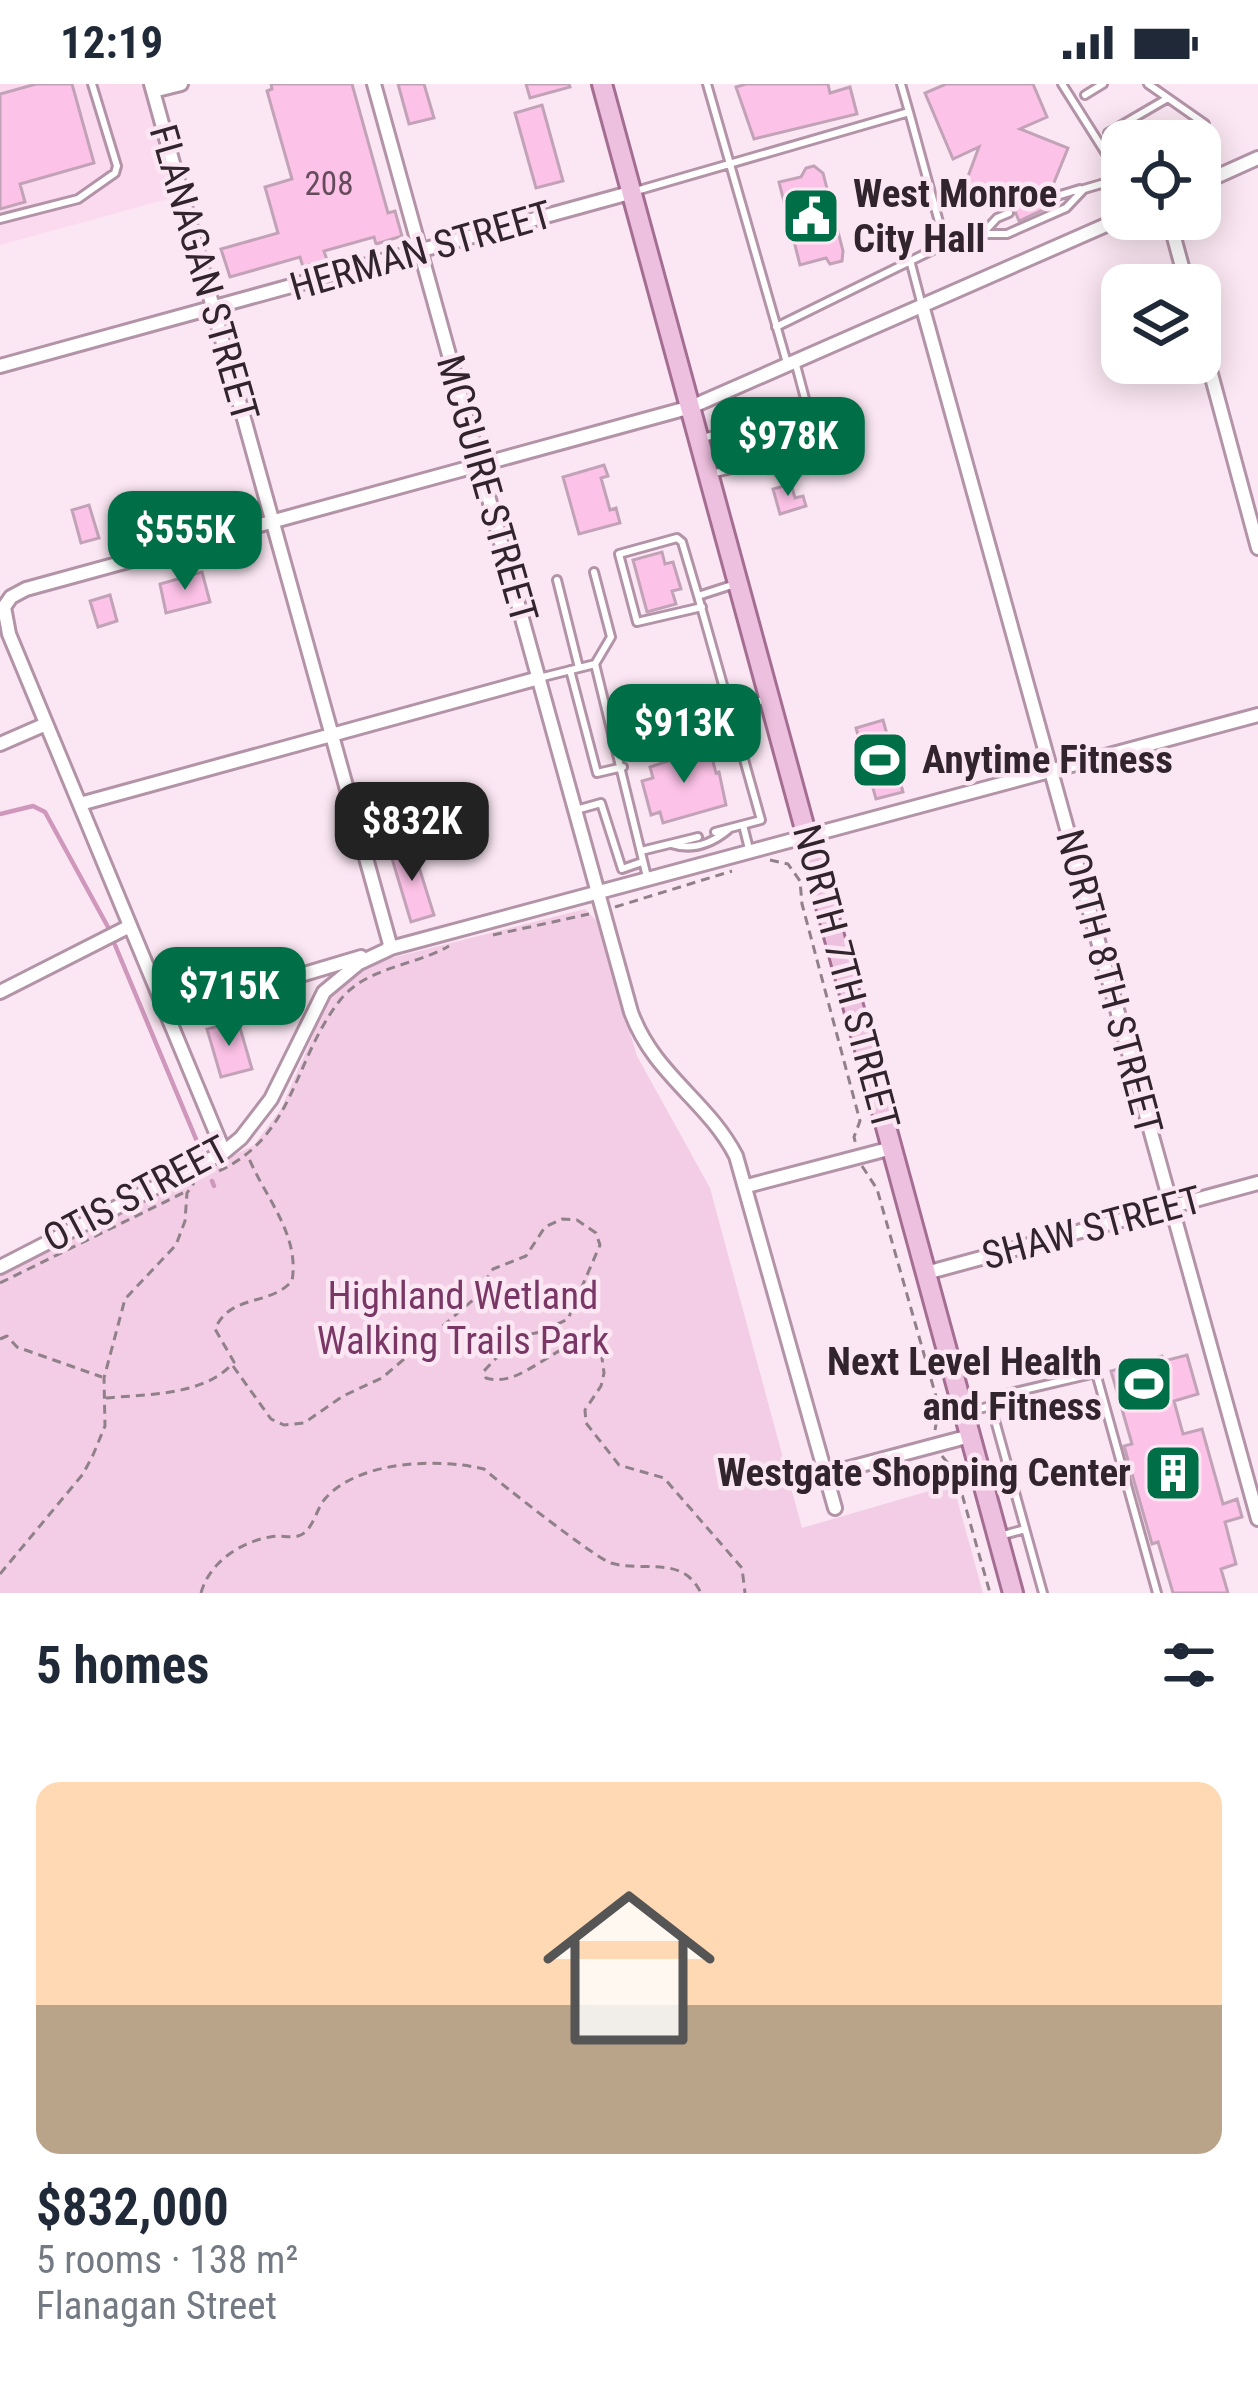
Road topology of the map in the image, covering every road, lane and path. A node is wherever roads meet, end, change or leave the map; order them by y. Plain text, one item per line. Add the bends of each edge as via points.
1 (92, 84) edge
2 (181, 84) edge
3 (374, 84) edge
4 (602, 84) edge
5 (706, 84) edge
6 (901, 84) edge
7 (1062, 84) edge
8 (1103, 84) edge
9 (1148, 84) edge
10 (153, 88) edge
11 (1085, 95) dead end
12 (1168, 98) junction
13 (909, 112) junction
14 (1131, 120) edge
15 (1199, 120) edge
16 (1101, 145) edge
17 (1258, 158) edge
18 (728, 164) junction
19 (1221, 175) edge
20 (1101, 184) edge
21 (1084, 189) junction
22 (632, 192) junction
23 (1047, 199) dead end
24 (1009, 213) dead end
25 (0, 219) edge
26 (1101, 227) edge
27 (982, 234) junction
28 (945, 244) junction
29 (420, 251) junction
30 (910, 260) junction
31 (922, 305) junction
32 (214, 309) junction
33 (776, 327) junction
34 (791, 363) junction
35 (0, 366) edge
36 (1214, 384) edge
37 (691, 407) junction
38 (808, 410) junction
39 (700, 439) junction
40 (480, 465) junction
41 (709, 474) junction
42 (274, 521) junction
43 (1258, 548) edge
44 (594, 572) dead end
45 (556, 580) dead end
46 (739, 583) junction
47 (698, 596) junction
48 (702, 607) junction
49 (595, 664) junction
50 (574, 669) junction
51 (539, 678) junction
52 (770, 698) junction
53 (730, 710) junction
54 (1258, 715) edge
55 (46, 724) junction
56 (333, 734) junction
57 (617, 743) junction
58 (0, 744) edge
59 (623, 767) junction
60 (1051, 772) junction
61 (80, 804) junction
62 (576, 810) junction
63 (743, 825) junction
64 (731, 828) junction
65 (715, 832) dead end
66 (698, 837) dead end
67 (808, 838) junction
68 (671, 844) junction
69 (641, 851) junction
70 (749, 859) junction
71 (769, 861) dead end
72 (644, 862) junction
73 (648, 880) junction
74 (598, 894) junction
75 (615, 907) dead end
76 (592, 914) dead end
77 (130, 926) junction
78 (486, 937) dead end
79 (450, 945) dead end
80 (392, 948) junction
81 (0, 992) edge
82 (167, 1015) junction
83 (856, 1146) dead end
84 (892, 1148) junction
85 (224, 1151) junction
86 (248, 1156) junction
87 (862, 1170) dead end
88 (206, 1176) dead end
89 (198, 1180) dead end
90 (1258, 1183) edge
91 (748, 1186) junction
92 (188, 1191) junction
93 (1171, 1206) junction
94 (0, 1267) edge
95 (926, 1273) junction
96 (0, 1283) edge
97 (0, 1340) edge
98 (233, 1366) junction
99 (104, 1378) junction
100 (104, 1398) junction
101 (991, 1406) junction
102 (964, 1412) junction
103 (936, 1433) dead end
104 (970, 1436) junction
105 (942, 1457) dead end
106 (827, 1474) junction
107 (835, 1508) dead end
108 (1258, 1520) edge
109 (1025, 1529) junction
110 (998, 1537) junction
111 (0, 1574) edge
112 (201, 1593) edge
113 (701, 1593) edge
114 (745, 1593) edge
115 (990, 1593) edge
116 (1013, 1593) edge
117 (1043, 1593) edge
118 (1157, 1593) edge

1 - 25 lane via 115,173 78,199
2 - 10 street
3 - 29 street, MCGUIRE STREET
4 - 22 main road, NORTH 7TH STREET
5 - 18 lane
6 - 13 lane
7 - 16 lane
8 - 11 lane
9 - 12 lane
10 - 32 street, FLANAGAN STREET
12 - 14 lane
12 - 15 lane
13 - 18 lane
13 - 28 lane
17 - 19 street
18 - 22 lane
18 - 33 lane
20 - 21 lane
21 - 23 lane
21 - 27 lane via 1066,208 1007,234
22 - 29 street, HERMAN STREET
22 - 37 main road, NORTH 7TH STREET
24 - 27 lane
26 - 31 street
27 - 28 lane
28 - 30 lane
29 - 32 street, HERMAN STREET
29 - 40 street, MCGUIRE STREET
30 - 31 lane
30 - 33 lane
31 - 34 street
31 - 60 street, NORTH 8TH STREET
32 - 35 street, HERMAN STREET
32 - 42 street, FLANAGAN STREET
33 - 34 lane
34 - 37 street
34 - 38 lane
36 - 43 street
37 - 39 main road, NORTH 7TH STREET
37 - 40 street
38 - 39 lane
38 - 41 lane via 805,451
39 - 41 main road, NORTH 7TH STREET
40 - 42 street
40 - 51 street, MCGUIRE STREET
41 - 46 main road, NORTH 7TH STREET
42 - 55 street via 11,597 4,620
42 - 56 street, FLANAGAN STREET
44 - 49 lane via 611,637
45 - 50 lane
46 - 47 lane
46 - 52 main road, NORTH 7TH STREET
47 - 48 lane
47 - 48 lane via 677,538 620,554 638,622
48 - 53 lane
49 - 50 lane
49 - 57 lane
50 - 51 lane
50 - 59 lane via 597,773
51 - 56 street
51 - 62 street, MCGUIRE STREET
52 - 53 lane
52 - 67 main road, NORTH 7TH STREET
53 - 57 lane
53 - 63 lane via 760,820
54 - 60 street, OTIS STREET
55 - 58 street
55 - 61 street
56 - 61 street
56 - 80 street, FLANAGAN STREET
57 - 59 lane
59 - 69 lane
60 - 67 street, OTIS STREET
60 - 93 street, NORTH 8TH STREET
61 - 77 street
62 - 72 lane via 601,803 622,869
62 - 74 street, MCGUIRE STREET
63 - 64 lane
63 - 70 lane
64 - 65 lane
64 - 68 lane via 714,841
66 - 68 lane
67 - 70 street, OTIS STREET
67 - 84 main road, NORTH 7TH STREET
68 - 69 lane
69 - 72 lane
70 - 73 street, OTIS STREET
70 - 75 path
71 - 83 path via 788,864 800,881 860,1121
72 - 73 lane
73 - 74 street, OTIS STREET
74 - 80 street, OTIS STREET
74 - 91 street, MCGUIRE STREET via 644,1043 725,1136
76 - 78 path
77 - 81 street
77 - 82 street
79 - 86 path via 361,981 341,1000 277,1122
80 - 82 street, OTIS STREET
80 - 85 street, OTIS STREET via 324,992 271,1099
82 - 85 street
84 - 91 street
84 - 95 main road, NORTH 7TH STREET
85 - 94 street, OTIS STREET
86 - 88 path
86 - 98 path via 289,1234 295,1268 284,1291 238,1304 218,1322
87 - 103 path via 877,1189 933,1385
89 - 92 path
90 - 93 street, SHAW STREET
91 - 106 street, MCGUIRE STREET
92 - 96 path
92 - 99 path via 176,1245 125,1299
93 - 95 street, SHAW STREET
93 - 108 street, NORTH 8TH STREET
95 - 102 main road, NORTH 7TH STREET
97 - 99 path via 7,1336 14,1346
98 - 100 path via 171,1393
98 - 114 path via 271,1419 304,1423 382,1378 473,1300 493,1269 526,1256 545,1227 584,1222 600,1245 568,1318 516,1337 486,1378 505,1379 575,1345 600,1343 604,1373 586,1423 619,1465 664,1478 742,1568
99 - 100 path
100 - 111 path via 104,1432 83,1474
101 - 102 lane
101 - 109 lane
101 - 118 lane via 1002,1395 1098,1376
102 - 104 main road, NORTH 7TH STREET
104 - 106 street
104 - 110 main road, NORTH 7TH STREET
105 - 115 path via 956,1473
106 - 107 street, MCGUIRE STREET
109 - 110 lane
109 - 117 lane
110 - 116 main road, NORTH 7TH STREET
112 - 113 path via 215,1565 262,1538 306,1532 322,1503 352,1480 390,1466 461,1463 484,1469 607,1562 678,1568

